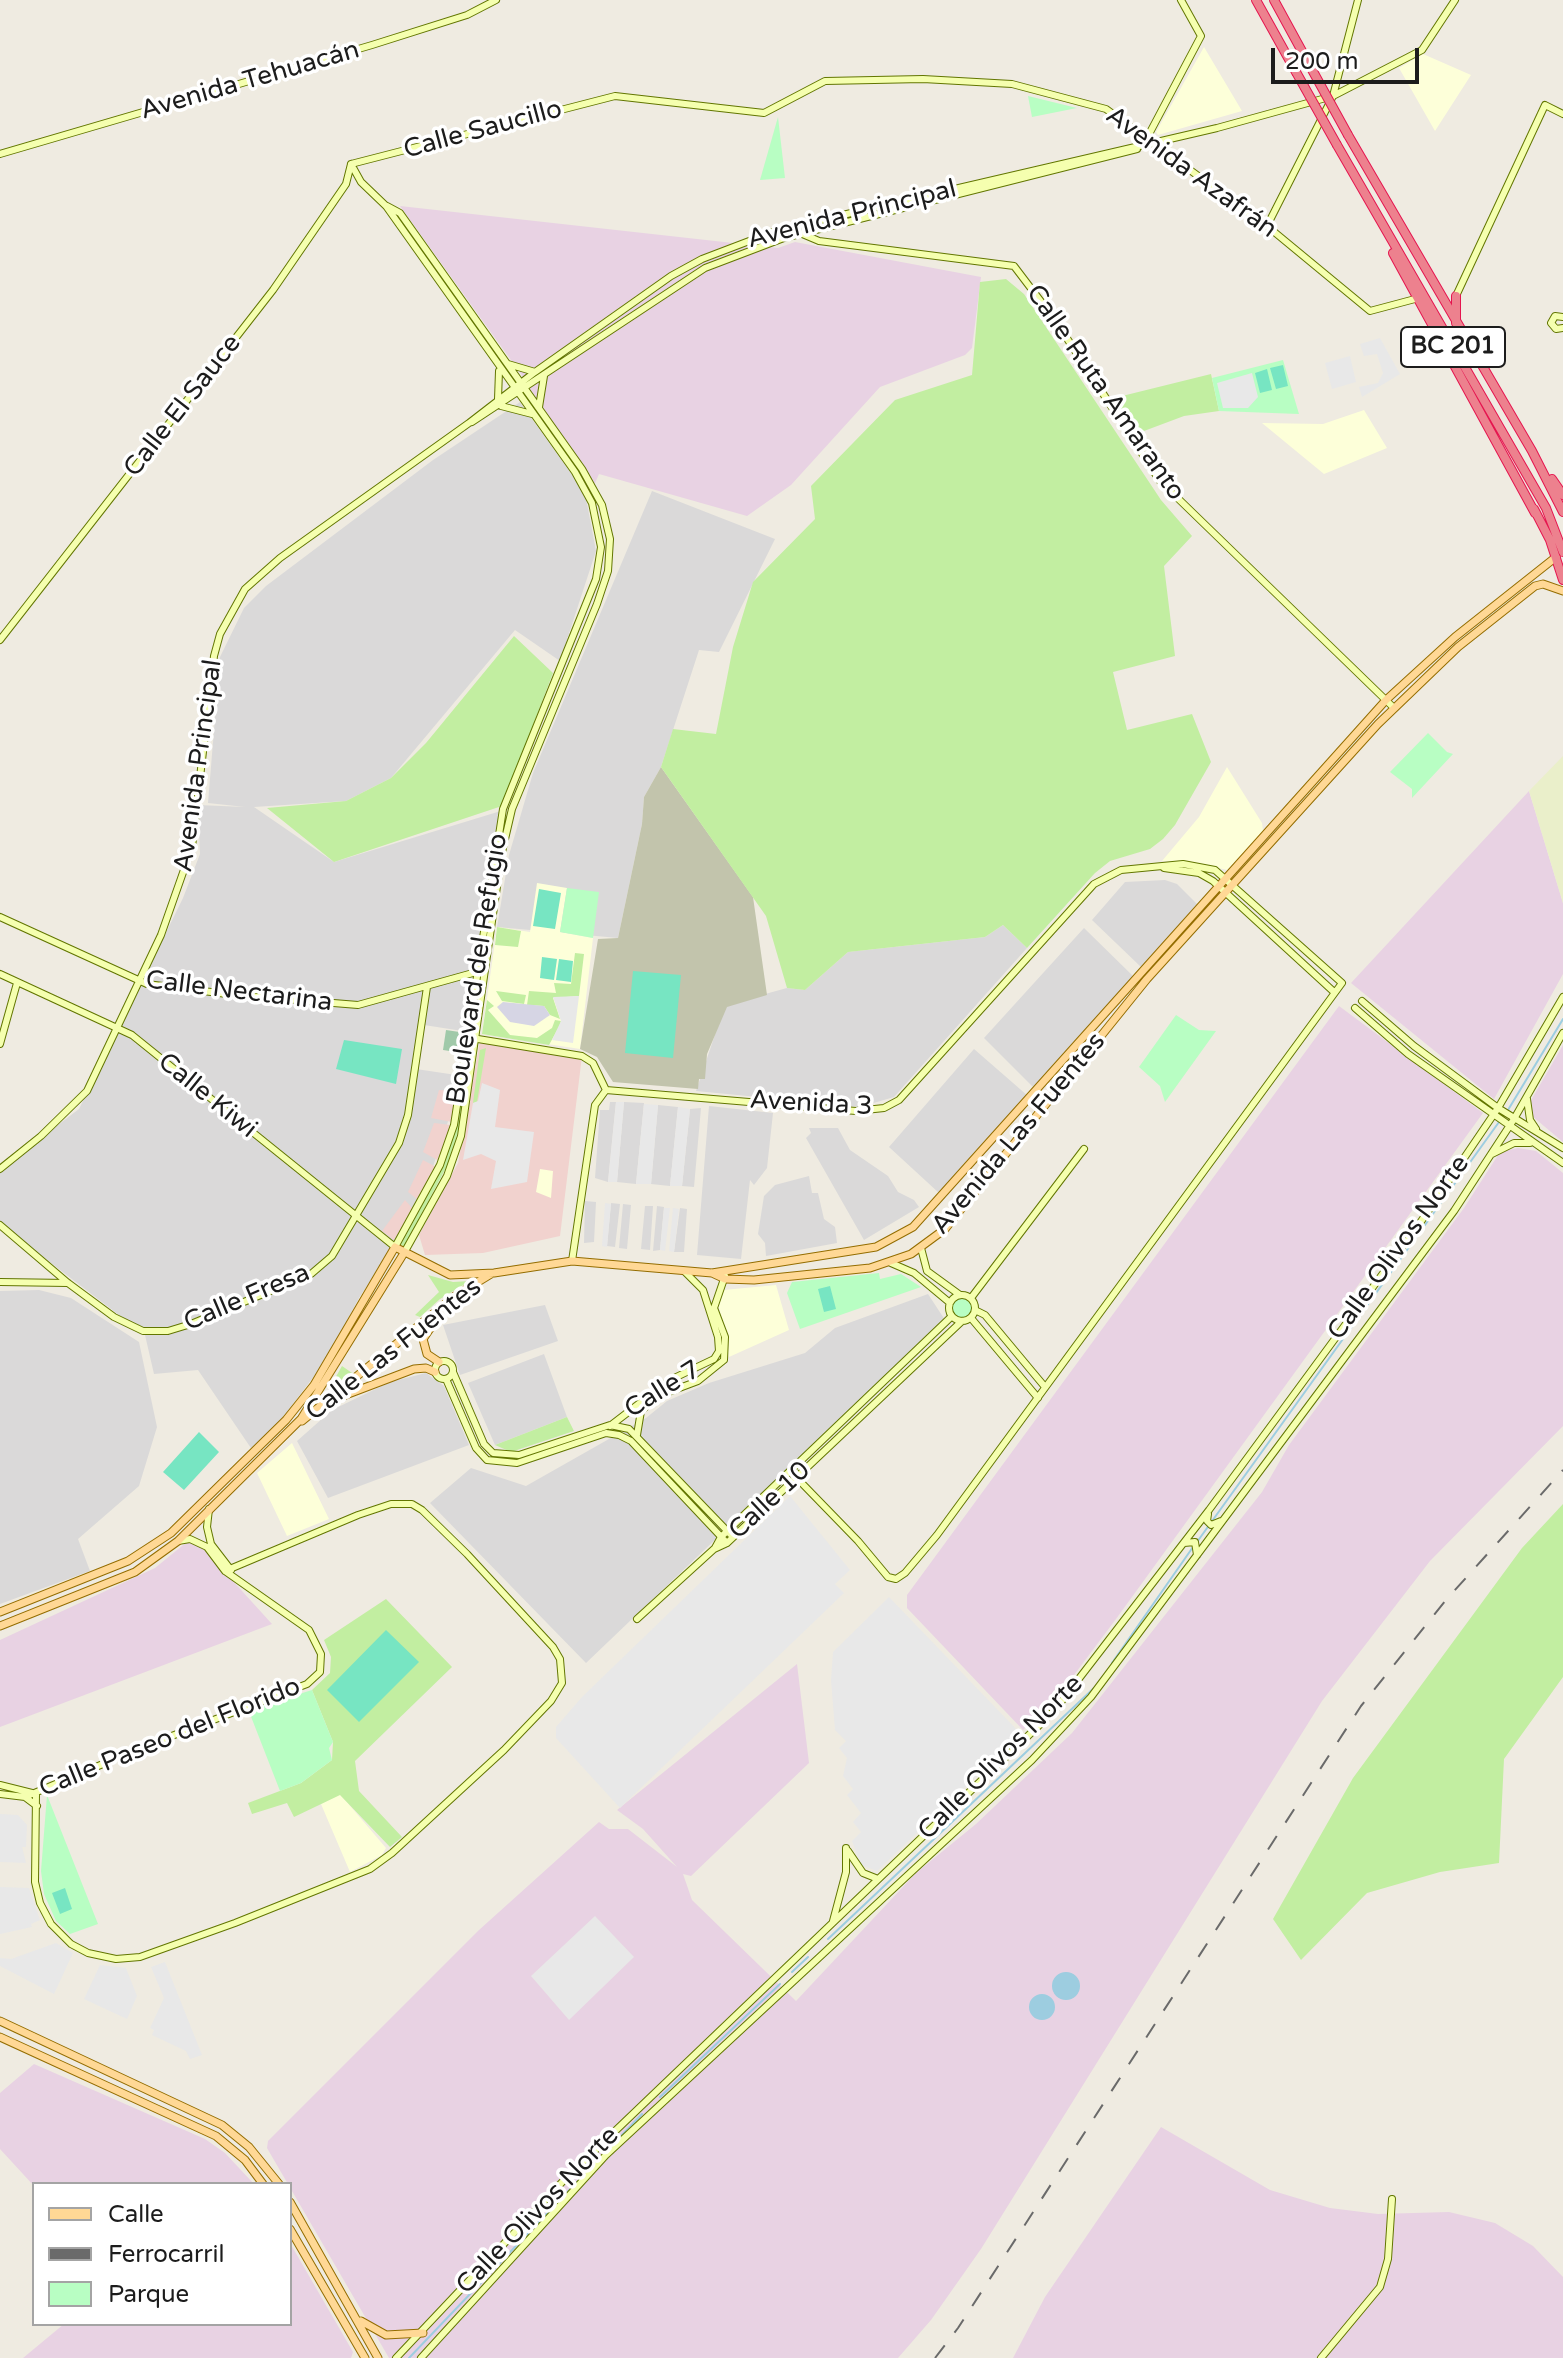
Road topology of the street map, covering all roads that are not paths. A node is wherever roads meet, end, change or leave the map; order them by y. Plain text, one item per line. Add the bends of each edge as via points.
1 (496, 0) edge
2 (1181, 0) edge
3 (1256, 0) edge
4 (1274, 0) edge
5 (1358, 0) edge
6 (1455, 0) edge
7 (615, 96) joint
8 (1333, 96) junction
9 (1563, 114) edge
10 (1147, 137) junction
11 (1155, 143) junction
12 (1142, 146) junction
13 (0, 154) edge
14 (351, 164) junction
15 (359, 180) junction
16 (346, 184) junction
17 (1267, 226) junction
18 (1383, 227) junction
19 (799, 231) junction
20 (1456, 296) joint
21 (1415, 299) junction
22 (1563, 317) edge
23 (611, 323) junction
24 (1456, 323) junction
25 (1563, 329) edge
26 (502, 365) junction
27 (535, 372) junction
28 (545, 375) junction
29 (523, 386) junction
30 (516, 391) junction
31 (499, 403) junction
32 (539, 407) junction
33 (532, 414) junction
34 (1505, 434) junction
35 (1528, 445) junction
36 (1563, 495) edge
37 (1563, 512) edge
38 (1535, 513) junction
39 (1559, 554) edge
40 (1563, 580) edge
41 (1563, 591) edge
42 (0, 640) edge
43 (1386, 700) junction
44 (1394, 708) junction
45 (1194, 868) junction
46 (1228, 880) junction
47 (1222, 888) junction
48 (0, 917) edge
49 (487, 969) junction
50 (478, 971) junction
51 (0, 974) edge
52 (140, 981) junction
53 (17, 983) junction
54 (427, 987) junction
55 (1334, 992) junction
56 (1563, 997) edge
57 (1362, 1001) dead end
58 (1355, 1008) dead end
59 (117, 1028) junction
60 (1563, 1033) edge
61 (478, 1039) junction
62 (0, 1044) edge
63 (1414, 1046) junction
64 (1408, 1054) junction
65 (462, 1081) junction
66 (606, 1090) junction
67 (1527, 1096) junction
68 (1498, 1108) junction
69 (1493, 1117) junction
70 (1514, 1119) junction
71 (464, 1123) junction
72 (1508, 1128) junction
73 (1538, 1132) junction
74 (1537, 1145) junction
75 (1563, 1148) edge
76 (1084, 1149) dead end
77 (1489, 1156) junction
78 (1563, 1163) edge
79 (0, 1169) edge
80 (356, 1215) junction
81 (0, 1225) edge
82 (395, 1247) junction
83 (921, 1248) junction
84 (404, 1253) junction
85 (572, 1261) junction
86 (891, 1263) junction
87 (684, 1271) junction
88 (494, 1273) junction
89 (725, 1275) junction
90 (68, 1283) junction
91 (0, 1285) edge
92 (960, 1295) junction
93 (455, 1296) junction
94 (971, 1298) junction
95 (950, 1303) junction
96 (359, 1310) junction
97 (975, 1310) junction
98 (952, 1316) junction
99 (971, 1318) junction
100 (962, 1321) junction
101 (350, 1344) junction
102 (439, 1362) junction
103 (435, 1372) junction
104 (453, 1372) junction
105 (446, 1379) junction
106 (1045, 1387) junction
107 (1038, 1398) junction
108 (330, 1401) junction
109 (610, 1425) junction
110 (294, 1427) junction
111 (609, 1433) junction
112 (637, 1435) junction
113 (790, 1471) junction
114 (796, 1478) junction
115 (209, 1509) junction
116 (1208, 1513) junction
117 (1221, 1521) junction
118 (730, 1534) junction
119 (724, 1540) junction
120 (178, 1541) junction
121 (1186, 1542) junction
122 (209, 1545) junction
123 (1198, 1552) junction
124 (229, 1570) junction
125 (0, 1612) edge
126 (637, 1619) dead end
127 (2, 1625) edge
128 (0, 1785) edge
129 (34, 1792) junction
130 (0, 1794) edge
131 (25, 1797) junction
132 (37, 1806) junction
133 (878, 1879) junction
134 (832, 1925) junction
135 (0, 2021) edge
136 (0, 2037) edge
137 (193, 2125) junction
138 (222, 2125) junction
139 (261, 2182) edge
140 (277, 2182) edge
141 (1392, 2199) dead end
142 (292, 2205) edge
143 (292, 2232) edge
144 (358, 2319) junction
145 (423, 2333) junction
146 (362, 2358) edge
147 (378, 2358) edge
148 (396, 2358) edge
149 (421, 2358) edge
150 (1321, 2358) edge

1 - 13 street, Avenida Tehuacán via 386,41
2 - 10 street via 1201,36
3 - 18 highway, BC 201, bridge
4 - 24 highway, BC 201, bridge
5 - 8 street
6 - 8 street, Avenida Principal via 1422,50
7 - 10 street, Avenida Azafrán via 764,113 825,81 976,81 1106,109
7 - 14 street, Calle Saucillo
8 - 11 street, Avenida Principal
8 - 17 street
9 - 20 street via 1545,105
10 - 11 street, Avenida Azafrán
10 - 12 street
11 - 12 street, Avenida Principal
11 - 17 street, Avenida Azafrán
12 - 19 street, Avenida Principal via 1104,160
14 - 15 street, Boulevard del Refugio
14 - 16 street, Calle El Sauce
15 - 16 street
15 - 26 street, Boulevard del Refugio via 386,206
16 - 42 street, Calle El Sauce via 243,331
17 - 21 street, Avenida Azafrán via 1370,311
18 - 21 highway
18 - 34 highway, BC 201
19 - 23 street, Avenida Principal via 705,268
19 - 43 street, Calle Ruta Amaranto via 819,241 1014,266 1160,481
20 - 24 highway
21 - 38 highway
22 - 25 street via 1555,316 1551,323
23 - 27 street, Avenida Principal
23 - 28 street, Avenida Principal
24 - 35 highway, BC 201
26 - 27 street
26 - 29 street, Boulevard del Refugio
26 - 30 street, Boulevard del Refugio
26 - 31 street
27 - 29 street, Avenida Principal
28 - 29 street, Avenida Principal
28 - 32 street
29 - 30 street, Avenida Principal
29 - 32 street, Boulevard del Refugio
30 - 31 street, Avenida Principal
30 - 33 street, Boulevard del Refugio
31 - 33 street
31 - 52 street, Avenida Principal via 280,558 245,589 230,612 214,656 187,870
32 - 49 street, Boulevard del Refugio via 596,490 607,521 610,563 512,809
33 - 50 street, Boulevard del Refugio via 585,489 601,547 588,600 503,809
34 - 38 highway
34 - 39 highway, BC 201 via 1546,508
35 - 36 highway
35 - 37 highway, BC 201
38 - 39 highway
39 - 40 highway
39 - 43 main road, Avenida Las Fuentes
41 - 44 main road, Avenida Las Fuentes via 1535,586 1458,647
43 - 44 street, Calle Ruta Amaranto
43 - 46 main road, Avenida Las Fuentes
44 - 46 main road, Avenida Las Fuentes
45 - 46 street, Avenida 3
45 - 47 street, Avenida 3
45 - 66 street, Avenida 3 via 1121,870 1094,884 899,1100 884,1108 856,1111
46 - 47 main road, Avenida Las Fuentes
46 - 55 street via 1342,983
47 - 55 street, Avenida 3
47 - 83 main road, Avenida Las Fuentes via 945,1229
47 - 89 main road, Avenida Las Fuentes via 913,1227 876,1247
48 - 52 street, Calle Nectarina
49 - 50 street, Calle Nectarina
49 - 61 street, Boulevard del Refugio
50 - 54 street, Calle Nectarina
50 - 65 street, Boulevard del Refugio
51 - 53 street, Calle Kiwi
52 - 54 street, Calle Nectarina via 358,1005
52 - 59 street, Avenida Principal
53 - 59 street, Calle Kiwi
53 - 62 street
54 - 80 street, Calle Fresa via 408,1115 399,1143
55 - 106 street
56 - 68 street, Calle Olivos Norte
57 - 63 street
58 - 64 street
59 - 79 street, Avenida Principal via 81,1098
59 - 80 street, Calle Kiwi
60 - 67 street, Calle Olivos Norte
61 - 66 street via 586,1057
61 - 71 street, Boulevard del Refugio
63 - 64 street
63 - 68 street
64 - 69 street
65 - 71 street via 459,1118
65 - 82 street, Boulevard del Refugio via 440,1165
66 - 85 street via 595,1105
67 - 70 street, Calle Olivos Norte
67 - 73 street via 1530,1120
68 - 69 street, Calle Olivos Norte
68 - 70 street
69 - 72 street
69 - 116 street, Calle Olivos Norte
70 - 72 street, Calle Olivos Norte
70 - 73 street
71 - 84 street via 447,1176
72 - 74 street
72 - 77 street, Calle Olivos Norte
73 - 75 street
74 - 77 street via 1514,1143
74 - 78 street
76 - 94 street
77 - 117 street, Calle Olivos Norte via 1454,1211
80 - 82 street, Calle Kiwi
80 - 90 street, Calle Fresa via 332,1256 311,1274 168,1331 131,1327
81 - 90 street, Calle Fresa
82 - 84 main road
82 - 96 main road, Boulevard del Refugio
83 - 86 main road, Avenida Las Fuentes
83 - 92 street via 927,1271
84 - 88 main road via 450,1275
84 - 101 main road
85 - 87 main road
85 - 88 main road
86 - 89 main road, Avenida Las Fuentes via 850,1271
86 - 95 street via 914,1273
87 - 89 main road, Avenida Las Fuentes
87 - 109 street, Calle 7 via 703,1290 719,1351
88 - 93 main road, Calle Las Fuentes
89 - 112 street, Calle 7 via 714,1308 725,1337 724,1360 698,1381 658,1396 641,1411
90 - 91 street
92 - 94 street
92 - 95 street
93 - 102 main road via 423,1339 427,1354
93 - 108 main road, Calle Las Fuentes
94 - 97 street
95 - 98 street
96 - 101 main road
96 - 125 main road, Boulevard del Refugio via 286,1420 171,1533 128,1561
97 - 99 street
97 - 106 street via 985,1315
98 - 100 street
98 - 113 street, Calle 10
99 - 100 street
99 - 107 street
100 - 114 street, Calle 10
101 - 110 main road
102 - 103 street
102 - 104 street via 450,1363
103 - 105 street
103 - 108 main road via 414,1369
104 - 105 street
104 - 109 street, Calle 7 via 484,1444 497,1455 512,1457
105 - 111 street, Calle 7 via 476,1448 487,1460 508,1464
106 - 107 street
107 - 114 street via 937,1535 896,1579 888,1577
108 - 110 main road, Calle Las Fuentes
109 - 111 street, Calle 7
109 - 112 street, Calle 7
110 - 115 main road
111 - 119 street, Calle 7 via 631,1441
112 - 118 street
113 - 114 street
113 - 118 street, Calle 10
114 - 118 street, Calle 10
115 - 120 main road
115 - 122 street
116 - 117 street via 1208,1523
116 - 121 street, Calle Olivos Norte
117 - 123 street, Calle Olivos Norte
118 - 119 street, Calle 10
119 - 126 street, Calle 10
120 - 122 street
120 - 127 main road via 135,1572
121 - 123 street via 1195,1542
121 - 133 street, Calle Olivos Norte via 1054,1711
122 - 124 street
123 - 149 street, Calle Olivos Norte via 1091,1697 1032,1760 606,2155
124 - 129 street, Calle Paseo del Florido via 309,1630 321,1654 316,1679
124 - 132 street via 369,1511 412,1504 553,1647 562,1683 504,1750 370,1869 153,1954 97,1956 71,1944 51,1924 37,1894
128 - 129 street
129 - 131 street, Calle Paseo del Florido
129 - 132 street
130 - 131 street
131 - 132 street
133 - 134 street, Calle Olivos Norte
133 - 134 street via 859,1869 846,1848 846,1872
134 - 145 street, Calle Olivos Norte via 566,2178
135 - 138 main road
136 - 137 main road
137 - 138 main road via 200,2120
137 - 139 main road via 232,2148
138 - 140 main road via 249,2147
141 - 150 street via 1388,2259 1380,2287
142 - 144 main road
143 - 146 main road
144 - 145 main road via 386,2335
144 - 147 main road
145 - 148 street, Calle Olivos Norte

